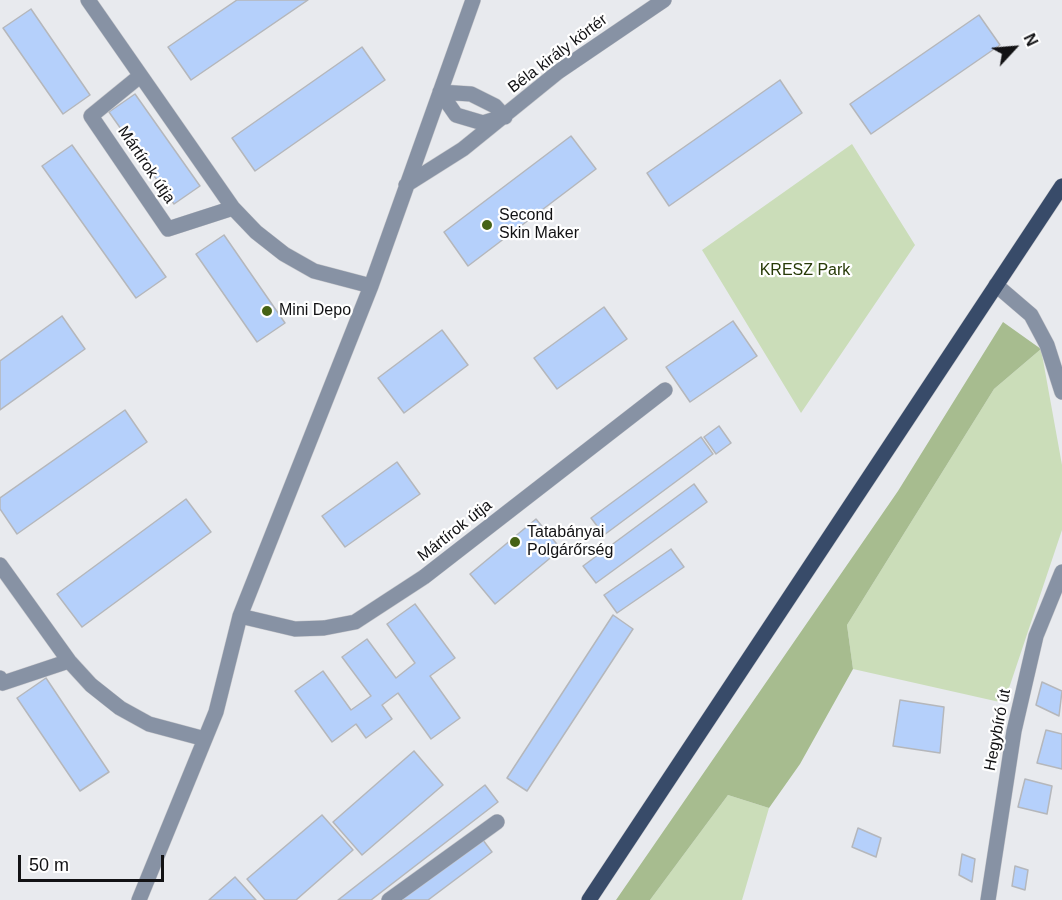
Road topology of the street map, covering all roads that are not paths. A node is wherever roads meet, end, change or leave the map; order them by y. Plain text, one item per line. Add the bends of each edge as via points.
1 (88, 0) edge
2 (473, 0) edge
3 (664, 0) edge
4 (140, 76) junction
5 (440, 93) junction
6 (505, 117) junction
7 (406, 185) junction
8 (1062, 186) edge
9 (233, 208) junction
10 (996, 285) junction
11 (371, 286) junction
12 (664, 390) dead end
13 (1062, 392) edge
14 (0, 565) edge
15 (1062, 572) edge
16 (240, 616) junction
17 (69, 662) junction
18 (0, 678) edge
19 (205, 739) junction
20 (497, 822) dead end
21 (139, 900) edge
22 (389, 900) edge
23 (589, 900) edge
24 (988, 900) edge

1 - 4 street
2 - 5 street
3 - 6 street, Béla király körtér via 558,72
4 - 9 street
4 - 9 street, Mártírok útja via 91,116 168,229
5 - 6 street, Béla király körtér via 471,94 495,106
5 - 6 street, Béla király körtér via 456,115 483,123
5 - 7 street
6 - 7 street, Béla király körtér
7 - 11 street
8 - 10 main road
9 - 11 street via 256,232 294,260 314,271
10 - 13 street via 1031,315 1047,345
10 - 23 main road
11 - 16 street
12 - 16 street, Mártírok útja via 424,577 355,622 295,628
14 - 17 street
15 - 24 street, Hegybíró út via 1036,636 1014,731
16 - 19 street via 216,712
17 - 18 street via 3,683
17 - 19 street via 112,702 149,724
19 - 21 street
20 - 22 street

